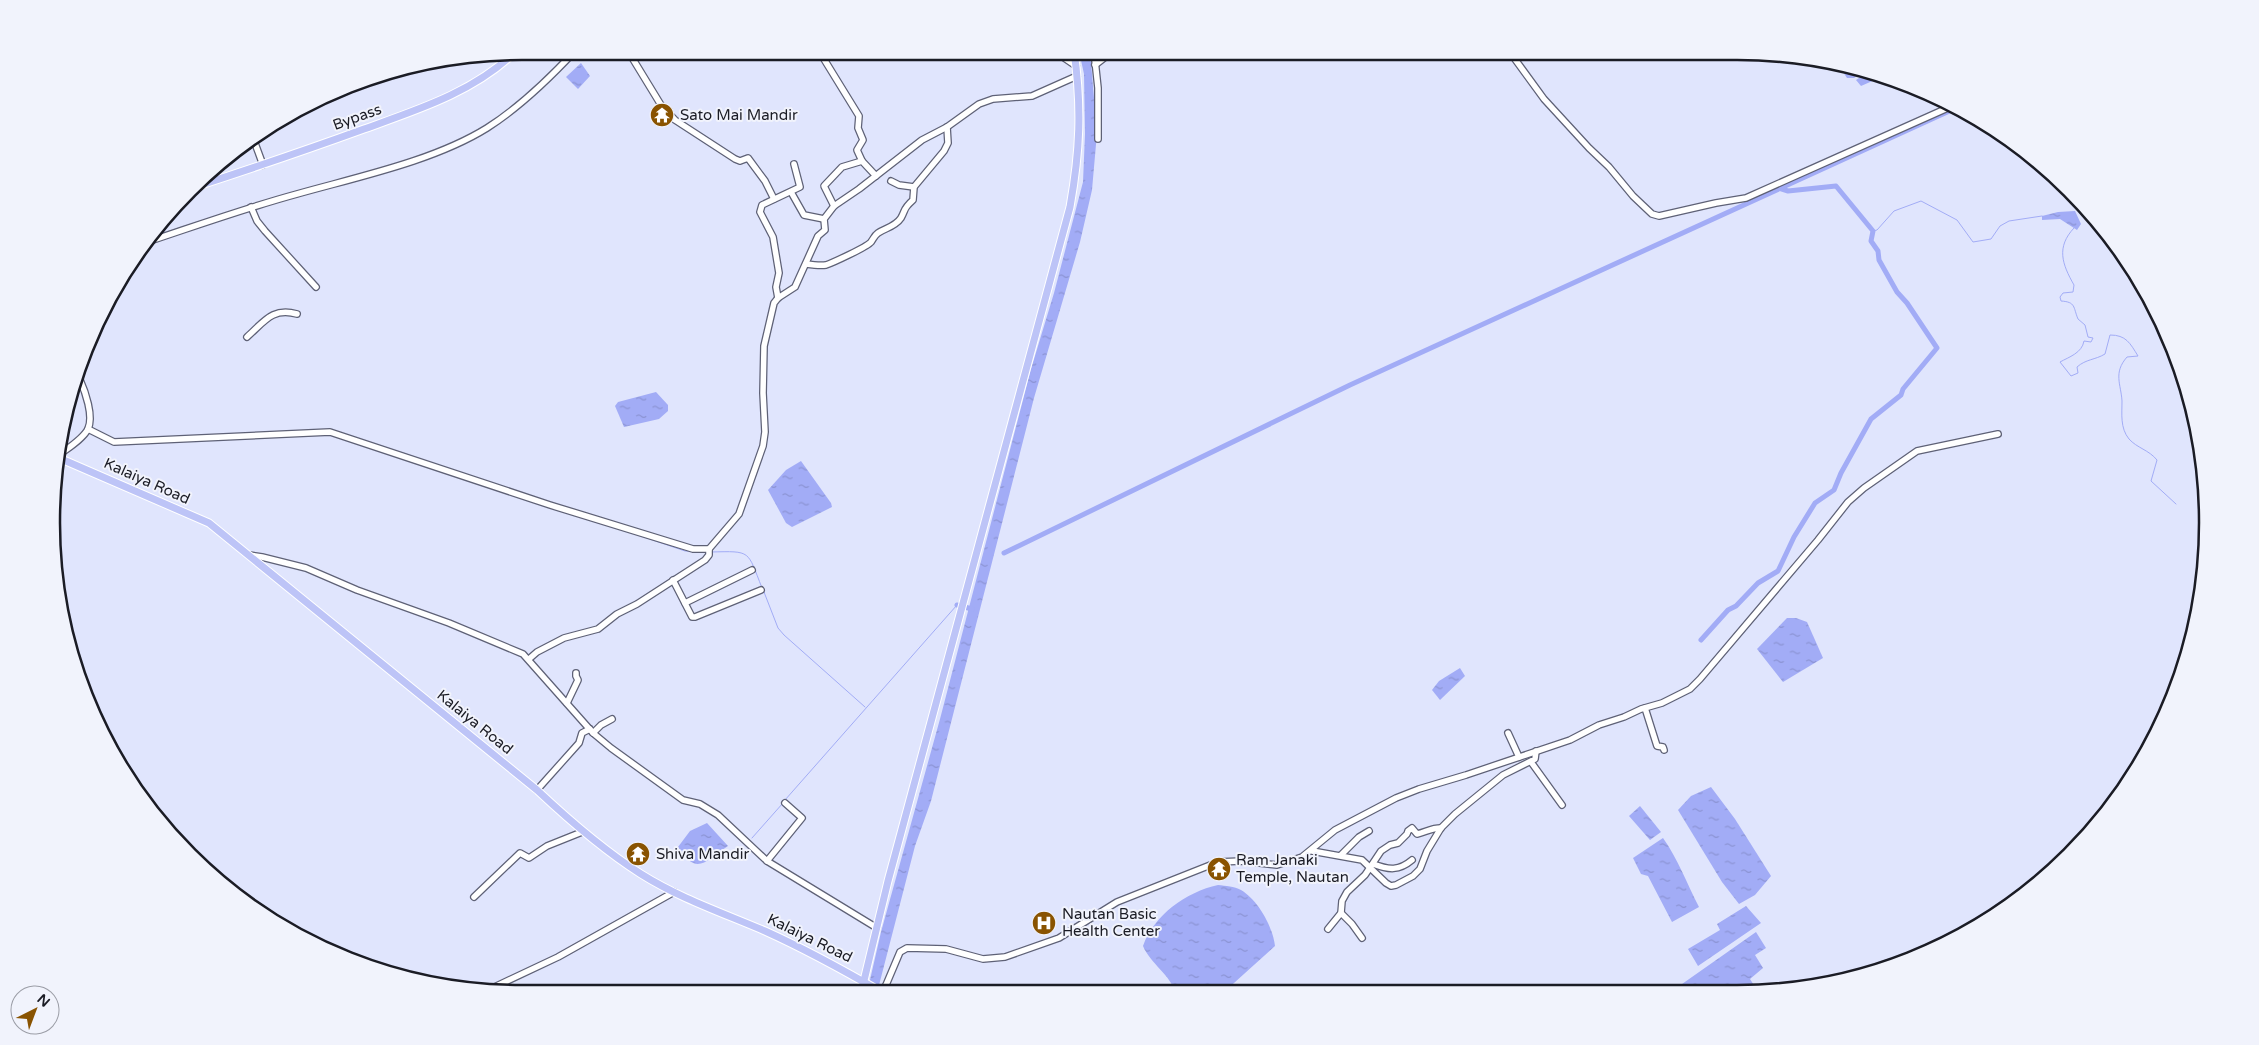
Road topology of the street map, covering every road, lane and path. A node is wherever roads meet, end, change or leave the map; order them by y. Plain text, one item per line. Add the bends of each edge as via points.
1 (566, 60) edge
2 (633, 60) edge
3 (825, 60) edge
4 (1067, 60) edge
5 (1075, 60) edge
6 (1095, 60) edge
7 (1101, 60) edge
8 (1516, 60) edge
9 (506, 61) edge
10 (1095, 65) junction
11 (1076, 66) junction
12 (1076, 76) junction
13 (1944, 110) edge
14 (947, 127) junction
15 (1098, 139) dead end
16 (256, 145) edge
17 (862, 162) junction
18 (263, 164) junction
19 (794, 164) dead end
20 (876, 176) junction
21 (891, 181) dead end
22 (210, 182) edge
23 (914, 186) junction
24 (790, 192) junction
25 (774, 199) junction
26 (834, 206) junction
27 (251, 207) junction
28 (824, 219) junction
29 (158, 238) edge
30 (806, 264) junction
31 (316, 287) dead end
32 (778, 298) junction
33 (297, 314) dead end
34 (247, 337) dead end
35 (82, 385) edge
36 (88, 429) junction
37 (1998, 434) dead end
38 (66, 450) edge
39 (64, 459) edge
40 (709, 551) junction
41 (248, 555) junction
42 (752, 570) dead end
43 (673, 580) junction
44 (761, 590) dead end
45 (686, 603) junction
46 (529, 659) junction
47 (576, 672) dead end
48 (567, 703) junction
49 (1645, 708) junction
50 (612, 720) dead end
51 (591, 731) junction
52 (1508, 733) dead end
53 (1664, 750) dead end
54 (1536, 751) junction
55 (1519, 756) junction
56 (1531, 762) junction
57 (537, 790) junction
58 (785, 803) dead end
59 (1562, 804) dead end
60 (1441, 828) junction
61 (1369, 831) dead end
62 (582, 832) junction
63 (1312, 850) junction
64 (1341, 856) junction
65 (1412, 860) dead end
66 (767, 861) junction
67 (1371, 865) junction
68 (674, 892) junction
69 (474, 897) dead end
70 (1341, 913) junction
71 (877, 928) junction
72 (1328, 929) dead end
73 (1362, 938) dead end
74 (867, 982) junction
75 (500, 984) edge
76 (865, 985) edge
77 (872, 985) edge
78 (886, 985) edge

1 - 27 street via 535,92 486,128 441,150 377,172
2 - 25 street via 661,106 675,120 735,159 748,158
3 - 17 street via 859,116 858,128 863,140 857,150
4 - 11 street
5 - 11 main road
6 - 10 street
7 - 10 street
8 - 13 street via 1544,99 1588,148 1633,196 1652,214 1659,216 1746,198
9 - 18 main road, Bypass via 474,83 430,105
10 - 15 street
11 - 12 main road
12 - 14 street via 1032,96 992,99 979,104
12 - 71 main road via 1080,110 1078,160 1070,206
14 - 20 street via 922,140
14 - 23 street via 948,143 944,152
16 - 18 street
17 - 20 street
17 - 26 street via 842,167 824,186
18 - 22 main road, Bypass
19 - 24 street via 800,187
20 - 26 street
21 - 23 street
23 - 30 street via 913,200 904,208 902,218 894,226 848,255 826,264
24 - 25 street
24 - 28 street via 804,215
25 - 32 street via 762,205 760,212 773,237 779,273
26 - 28 street
27 - 29 street
27 - 31 street via 261,226
28 - 30 street via 825,230 818,236
30 - 32 street via 795,287
32 - 40 street via 764,346 763,446 739,514
33 - 34 street via 275,312
35 - 36 street via 89,410
36 - 38 street
36 - 40 street via 114,442 330,432 550,505 693,549
37 - 49 street via 1917,451 1864,488 1848,502 1690,689
39 - 41 main road, Kalaiya Road via 209,523
40 - 43 street via 705,560
41 - 46 street via 306,568 356,590 503,644
41 - 57 main road, Kalaiya Road
42 - 45 street
43 - 45 street
43 - 46 street via 598,628 564,638
44 - 45 street via 695,617
46 - 48 street
47 - 48 street via 578,680
48 - 51 street
49 - 53 street via 1657,746
49 - 54 street
50 - 51 street
51 - 57 street via 582,733 579,743
51 - 66 street via 683,800 700,804 718,815
52 - 55 street
54 - 55 street
54 - 56 street
55 - 63 street via 1396,798 1335,830
56 - 59 street
56 - 60 street via 1502,775
57 - 62 main road, Kalaiya Road
58 - 66 street via 802,818
60 - 67 street via 1417,834 1412,828 1398,843 1381,851
60 - 67 street via 1420,869 1396,885 1390,886
61 - 64 street
62 - 68 main road, Kalaiya Road via 641,874
62 - 69 street via 547,846 528,858 520,853
63 - 64 street
63 - 78 street via 1277,865 1242,860 1218,862 1117,902 1059,938 1005,957 983,960 946,950 907,948 900,952
64 - 67 street
65 - 67 street via 1394,870
66 - 71 street
67 - 70 street via 1347,892
68 - 74 main road, Kalaiya Road via 767,932
68 - 75 street
70 - 72 street
70 - 73 street
71 - 74 main road
74 - 76 main road
74 - 77 main road, Kalaiya Road

